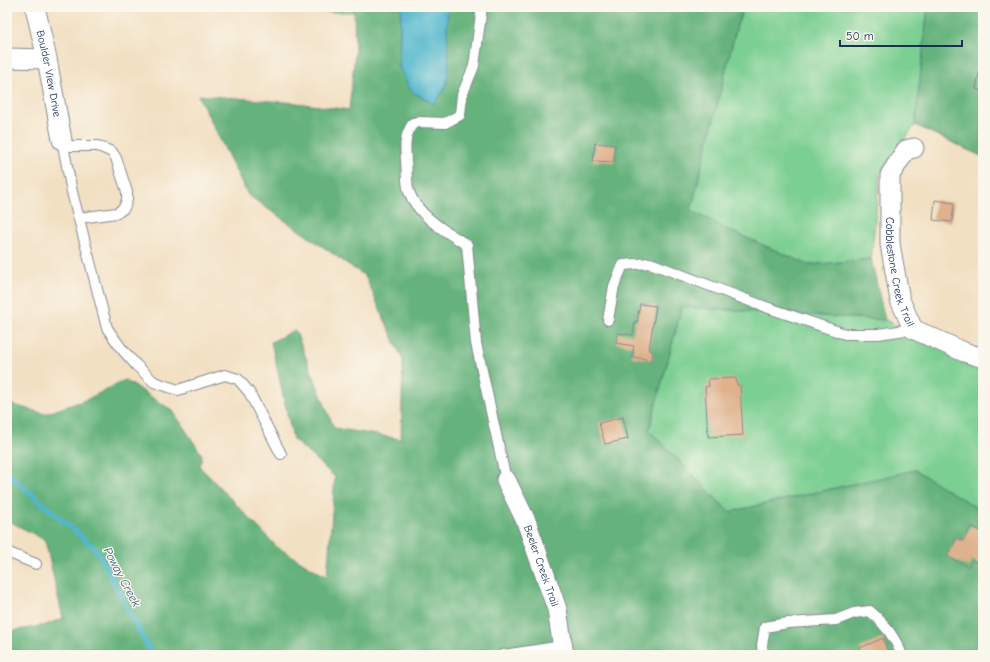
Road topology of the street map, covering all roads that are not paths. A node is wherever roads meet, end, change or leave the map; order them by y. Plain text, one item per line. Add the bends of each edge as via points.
1 (35, 7) edge
2 (482, 7) edge
3 (7, 58) edge
4 (47, 59) junction
5 (63, 143) junction
6 (914, 148) dead end
7 (79, 218) junction
8 (608, 320) dead end
9 (913, 330) junction
10 (983, 358) edge
11 (281, 454) dead end
12 (506, 480) joint
13 (7, 552) edge
14 (36, 564) dead end
15 (563, 650) edge
16 (527, 653) edge
17 (504, 655) edge
18 (763, 655) edge
19 (902, 655) edge

1 - 4 street, Boulder View Drive
2 - 12 lane via 474,66 462,95 460,115 445,123 413,123 407,133 405,148 409,191 422,213 467,245 476,343
3 - 4 street
4 - 5 street, Boulder View Drive
5 - 7 lane
5 - 7 lane via 98,146 112,152 127,192 124,208 117,213
6 - 9 street, Cobblestone Creek Trail via 906,150 890,175 890,244 900,300
7 - 11 lane via 107,328 121,348 154,382 178,390 226,375 238,379 249,392
8 - 9 lane via 614,286 623,265 650,263 845,334
9 - 10 street, Cobblestone Creek Trail
12 - 15 street, Beeler Creek Trail via 526,521 557,609
13 - 14 lane
15 - 16 lane
16 - 17 lane
18 - 19 lane via 765,627 836,620 854,613 870,611 883,622

